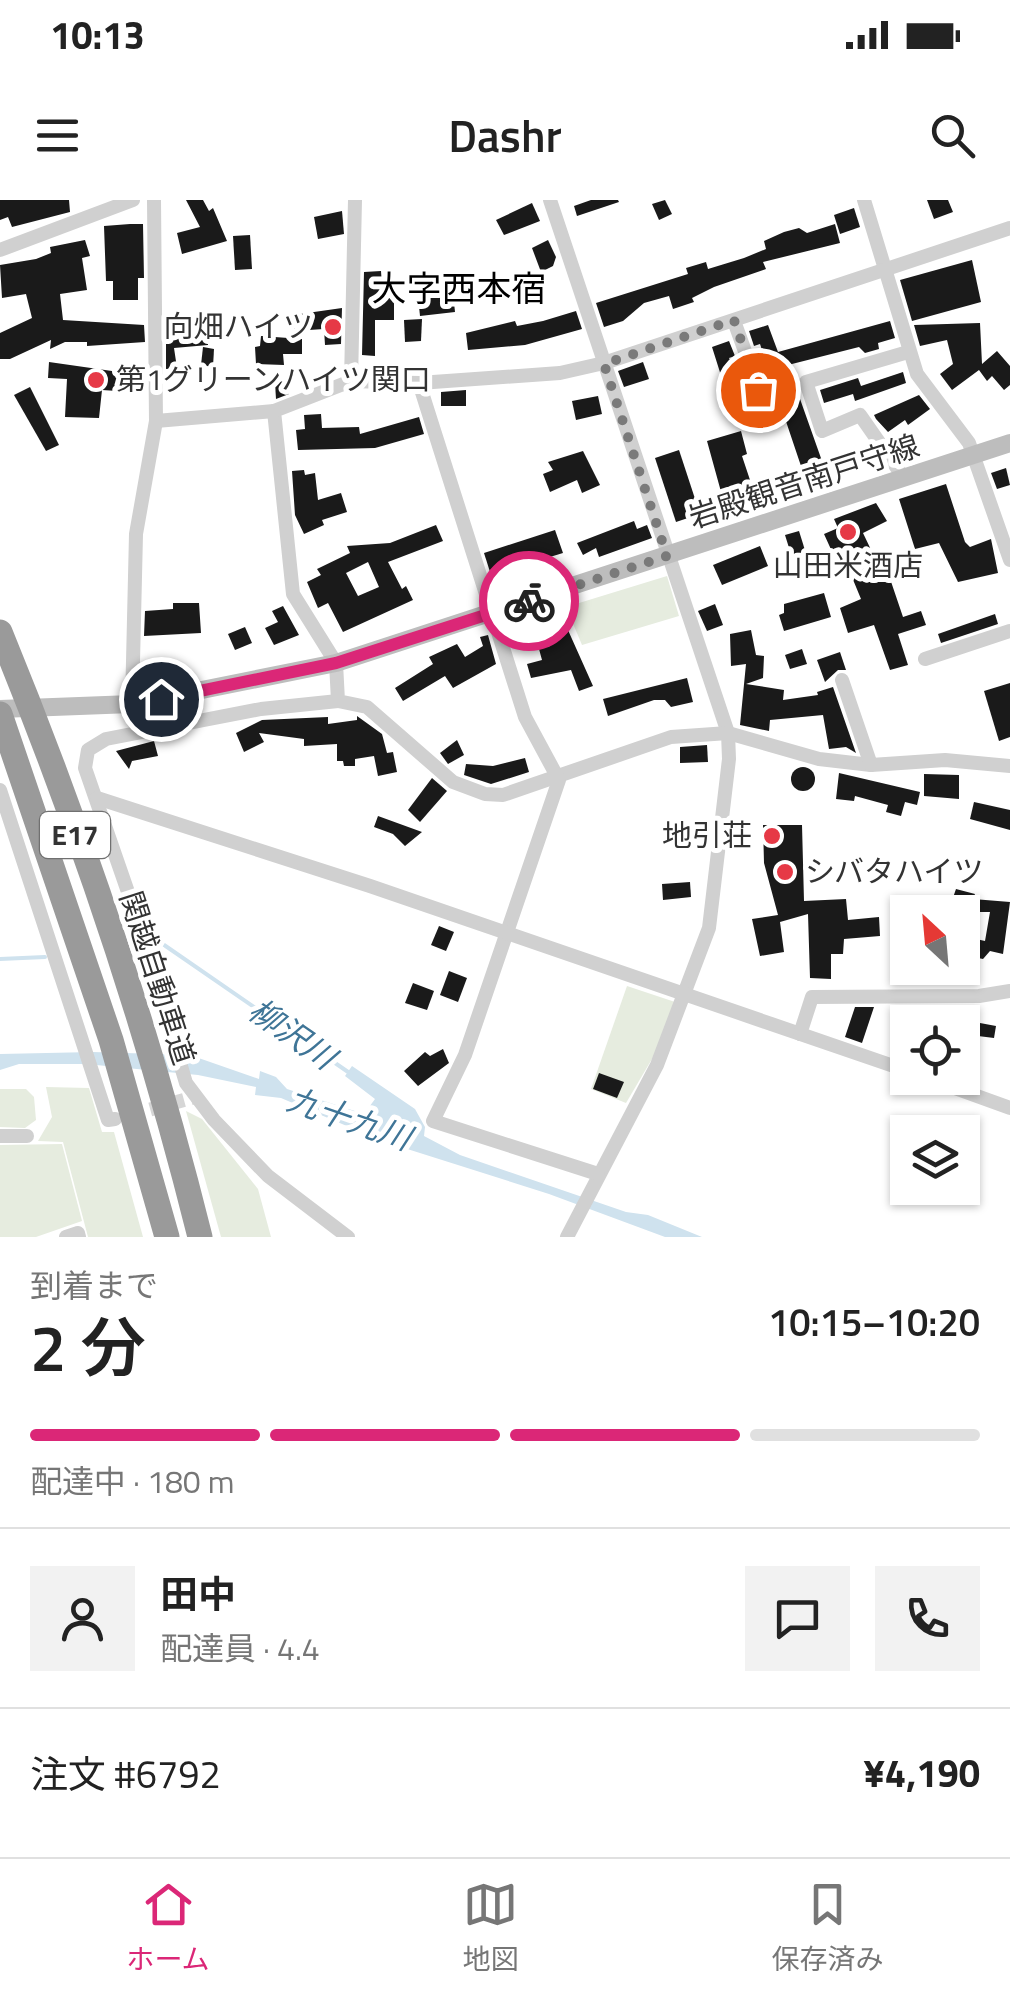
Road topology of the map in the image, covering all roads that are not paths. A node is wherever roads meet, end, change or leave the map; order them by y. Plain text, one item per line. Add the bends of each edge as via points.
1 (133, 200) edge
2 (154, 200) edge
3 (355, 200) edge
4 (550, 200) edge
5 (864, 200) edge
6 (1010, 228) edge
7 (0, 250) edge
8 (885, 269) junction
9 (734, 320) junction
10 (908, 352) junction
11 (604, 364) junction
12 (351, 382) junction
13 (419, 383) junction
14 (758, 390) dead end
15 (274, 411) junction
16 (156, 420) junction
17 (1010, 444) edge
18 (974, 455) junction
19 (904, 478) junction
20 (667, 556) junction
21 (1010, 560) edge
22 (494, 612) junction
23 (1010, 631) edge
24 (0, 632) edge
25 (925, 659) dead end
26 (336, 663) junction
27 (842, 680) dead end
28 (338, 701) junction
29 (132, 704) junction
30 (0, 712) edge
31 (728, 733) junction
32 (871, 765) junction
33 (1010, 766) edge
34 (558, 773) junction
35 (0, 790) edge
36 (97, 798) junction
37 (506, 935) junction
38 (1010, 991) edge
39 (686, 996) junction
40 (800, 1034) junction
41 (890, 1065) edge
42 (974, 1095) edge
43 (1010, 1108) edge
44 (114, 1119) dead end
45 (0, 1136) edge
46 (26, 1136) dead end
47 (596, 1177) junction
48 (66, 1237) edge
49 (79, 1237) edge
50 (166, 1237) edge
51 (200, 1237) edge
52 (348, 1237) edge
53 (567, 1237) edge

1 - 7 street
2 - 16 street
3 - 12 street
4 - 11 street
5 - 8 street
6 - 8 street
8 - 9 street
8 - 10 street
9 - 11 street
9 - 14 street
10 - 18 street
10 - 19 street via 806,382 822,431 860,415
11 - 13 street
11 - 20 street
12 - 13 street
12 - 15 street
13 - 22 street
15 - 16 street
15 - 26 street via 294,594
16 - 29 street via 136,534
17 - 18 main road, 岩殿観音南戸守線
18 - 19 main road, 岩殿観音南戸守線
18 - 21 street
19 - 20 main road, 岩殿観音南戸守線
20 - 22 main road, 岩殿観音南戸守線
20 - 31 street
22 - 26 main road, 岩殿観音南戸守線
22 - 34 street via 525,718
23 - 25 street
24 - 51 highway, 関越自動車道 / E17 via 40,729 145,1039
26 - 28 street
26 - 29 main road, 岩殿観音南戸守線
27 - 32 street
28 - 34 street via 367,707 454,782 485,794 503,796
28 - 36 street via 261,708 106,739 88,750 84,768
29 - 30 main road, 岩殿観音南戸守線
30 - 50 highway, 関越自動車道 / E17 via 112,1040
31 - 32 street via 819,759
31 - 34 street via 672,737
31 - 39 street via 709,928
32 - 33 street via 945,760
34 - 37 street
35 - 44 street via 108,1120
36 - 37 street
36 - 52 street via 186,1083 268,1176
37 - 39 street
37 - 47 street via 433,1121
38 - 40 street via 812,996
39 - 40 street
39 - 47 street via 657,1066
40 - 41 street
42 - 43 street
45 - 46 street
47 - 53 street
48 - 49 street

